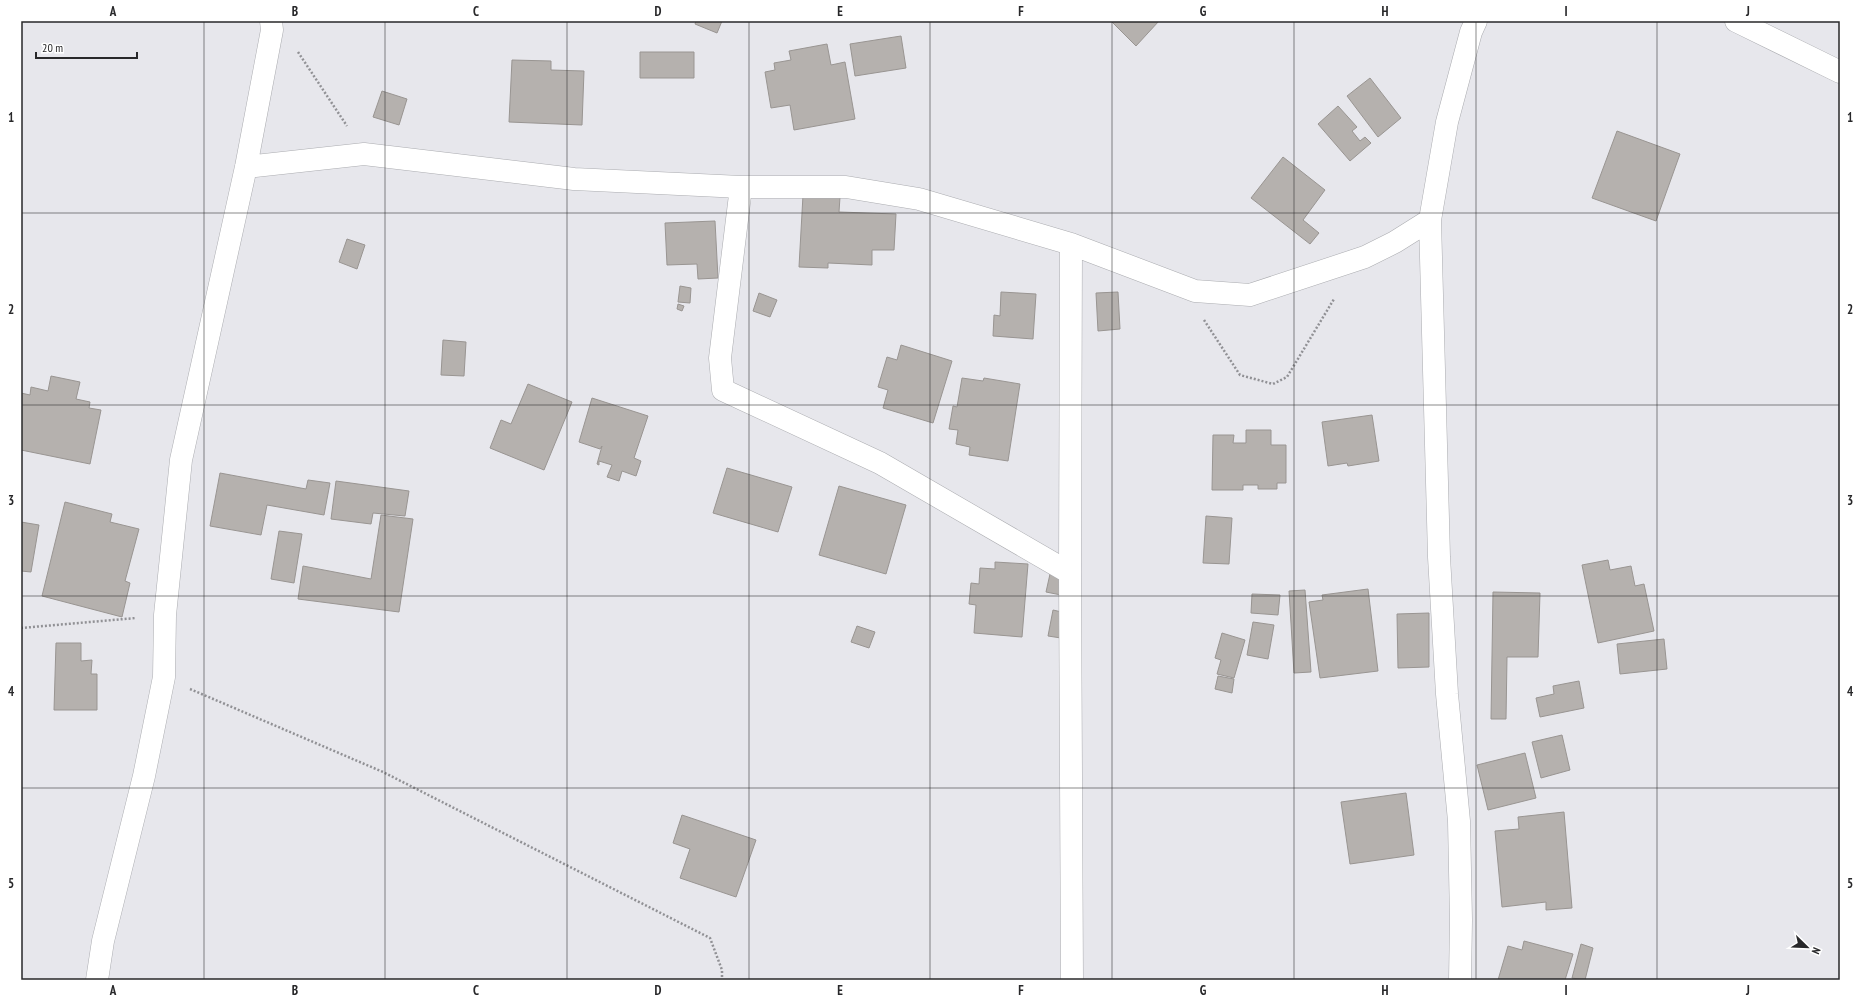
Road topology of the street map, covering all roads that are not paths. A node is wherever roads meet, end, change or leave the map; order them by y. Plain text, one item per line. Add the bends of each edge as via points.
1 (1476, 21) edge
2 (1736, 21) edge
3 (272, 26) edge
4 (1840, 72) edge
5 (246, 167) junction
6 (741, 187) junction
7 (1430, 220) junction
8 (1072, 244) junction
9 (1070, 573) junction
10 (97, 980) edge
11 (1072, 980) edge
12 (1460, 980) edge

1 - 7 street via 1447,122
2 - 4 street
3 - 5 street
5 - 6 street via 364,154 574,179
5 - 10 street via 181,460 165,615 164,677 144,776 103,941
6 - 8 street via 846,187 919,199
6 - 9 street via 720,358 723,390 880,463
7 - 8 street via 1365,257 1250,295 1194,291
7 - 12 street via 1439,558 1447,694 1459,821
8 - 9 street
9 - 11 street

